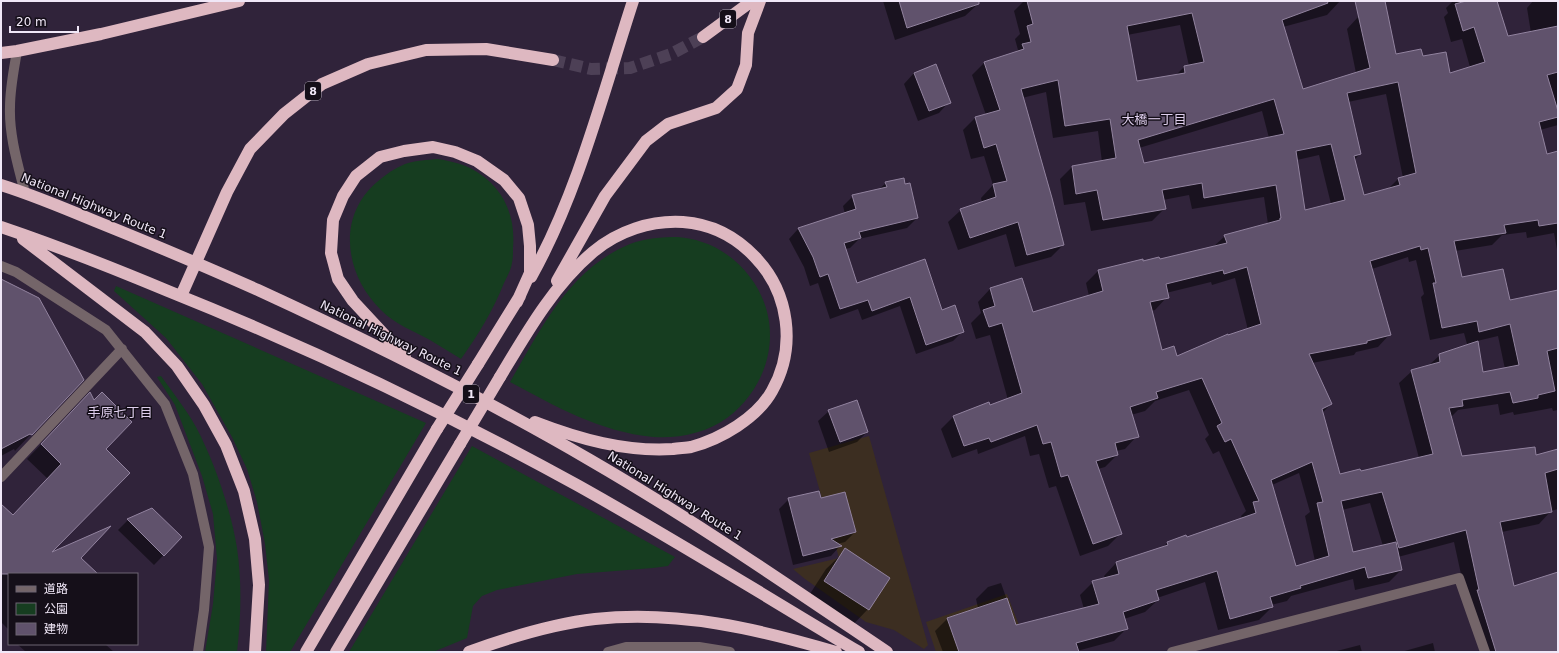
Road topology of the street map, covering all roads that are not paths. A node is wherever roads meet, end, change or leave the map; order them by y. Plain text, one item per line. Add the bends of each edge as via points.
1 (239, 1) edge
2 (633, 1) edge
3 (752, 1) edge
4 (760, 1) edge
5 (703, 37) tunnel mouth
6 (17, 51) junction
7 (1, 53) edge
8 (553, 60) tunnel mouth
9 (1, 185) edge
10 (25, 193) junction
11 (7, 229) edge
12 (196, 263) junction
13 (1, 266) edge
14 (181, 296) junction
15 (517, 302) junction
16 (539, 312) junction
17 (122, 349) junction
18 (411, 363) junction
19 (495, 406) junction
20 (1, 477) edge
21 (198, 652) edge
22 (255, 652) edge
23 (306, 652) edge
24 (336, 652) edge
25 (470, 652) edge
26 (608, 652) edge
27 (730, 652) edge
28 (836, 652) edge
29 (859, 652) edge
30 (887, 652) edge
31 (1172, 652) edge
32 (1485, 652) edge

1 - 6 highway
2 - 15 highway via 579,170 542,258
3 - 5 highway, 8
4 - 16 highway via 748,33 746,65 737,89 716,108 668,124 646,141 605,196
6 - 7 highway
6 - 10 street via 10,108 13,143
8 - 12 highway, 8 via 486,49 426,50 368,64 322,84 284,114 250,149 227,192
9 - 10 highway, National Highway Route 1 / 1
10 - 12 highway, National Highway Route 1 / 1
11 - 14 highway
11 - 22 highway via 145,332 177,366 204,405 226,445 244,491 255,539 259,585
12 - 14 highway, 8
12 - 18 highway, National Highway Route 1 / 1
13 - 17 street via 16,272 106,330
14 - 29 highway via 325,358 485,436 656,530
15 - 18 highway via 530,273 530,239 519,198 504,180 476,160 432,147 380,157 356,176 343,196 333,220 331,253 338,279 353,301
15 - 23 highway, bridge via 436,429
16 - 19 highway via 575,269 595,250 617,236 639,226 666,221 696,222 722,231 746,247 765,267 779,293 786,318 787,341 783,365 772,392 756,411 717,438 690,447 634,448 597,442 562,432
16 - 24 highway, bridge
17 - 20 street
17 - 21 street via 165,404 193,474 209,547
18 - 19 highway, National Highway Route 1 / 1
19 - 30 highway, National Highway Route 1 / 1 via 671,509
25 - 28 highway via 546,628 596,619 646,617 695,620 747,629
26 - 27 street via 626,647 699,647
31 - 32 street via 1459,578

